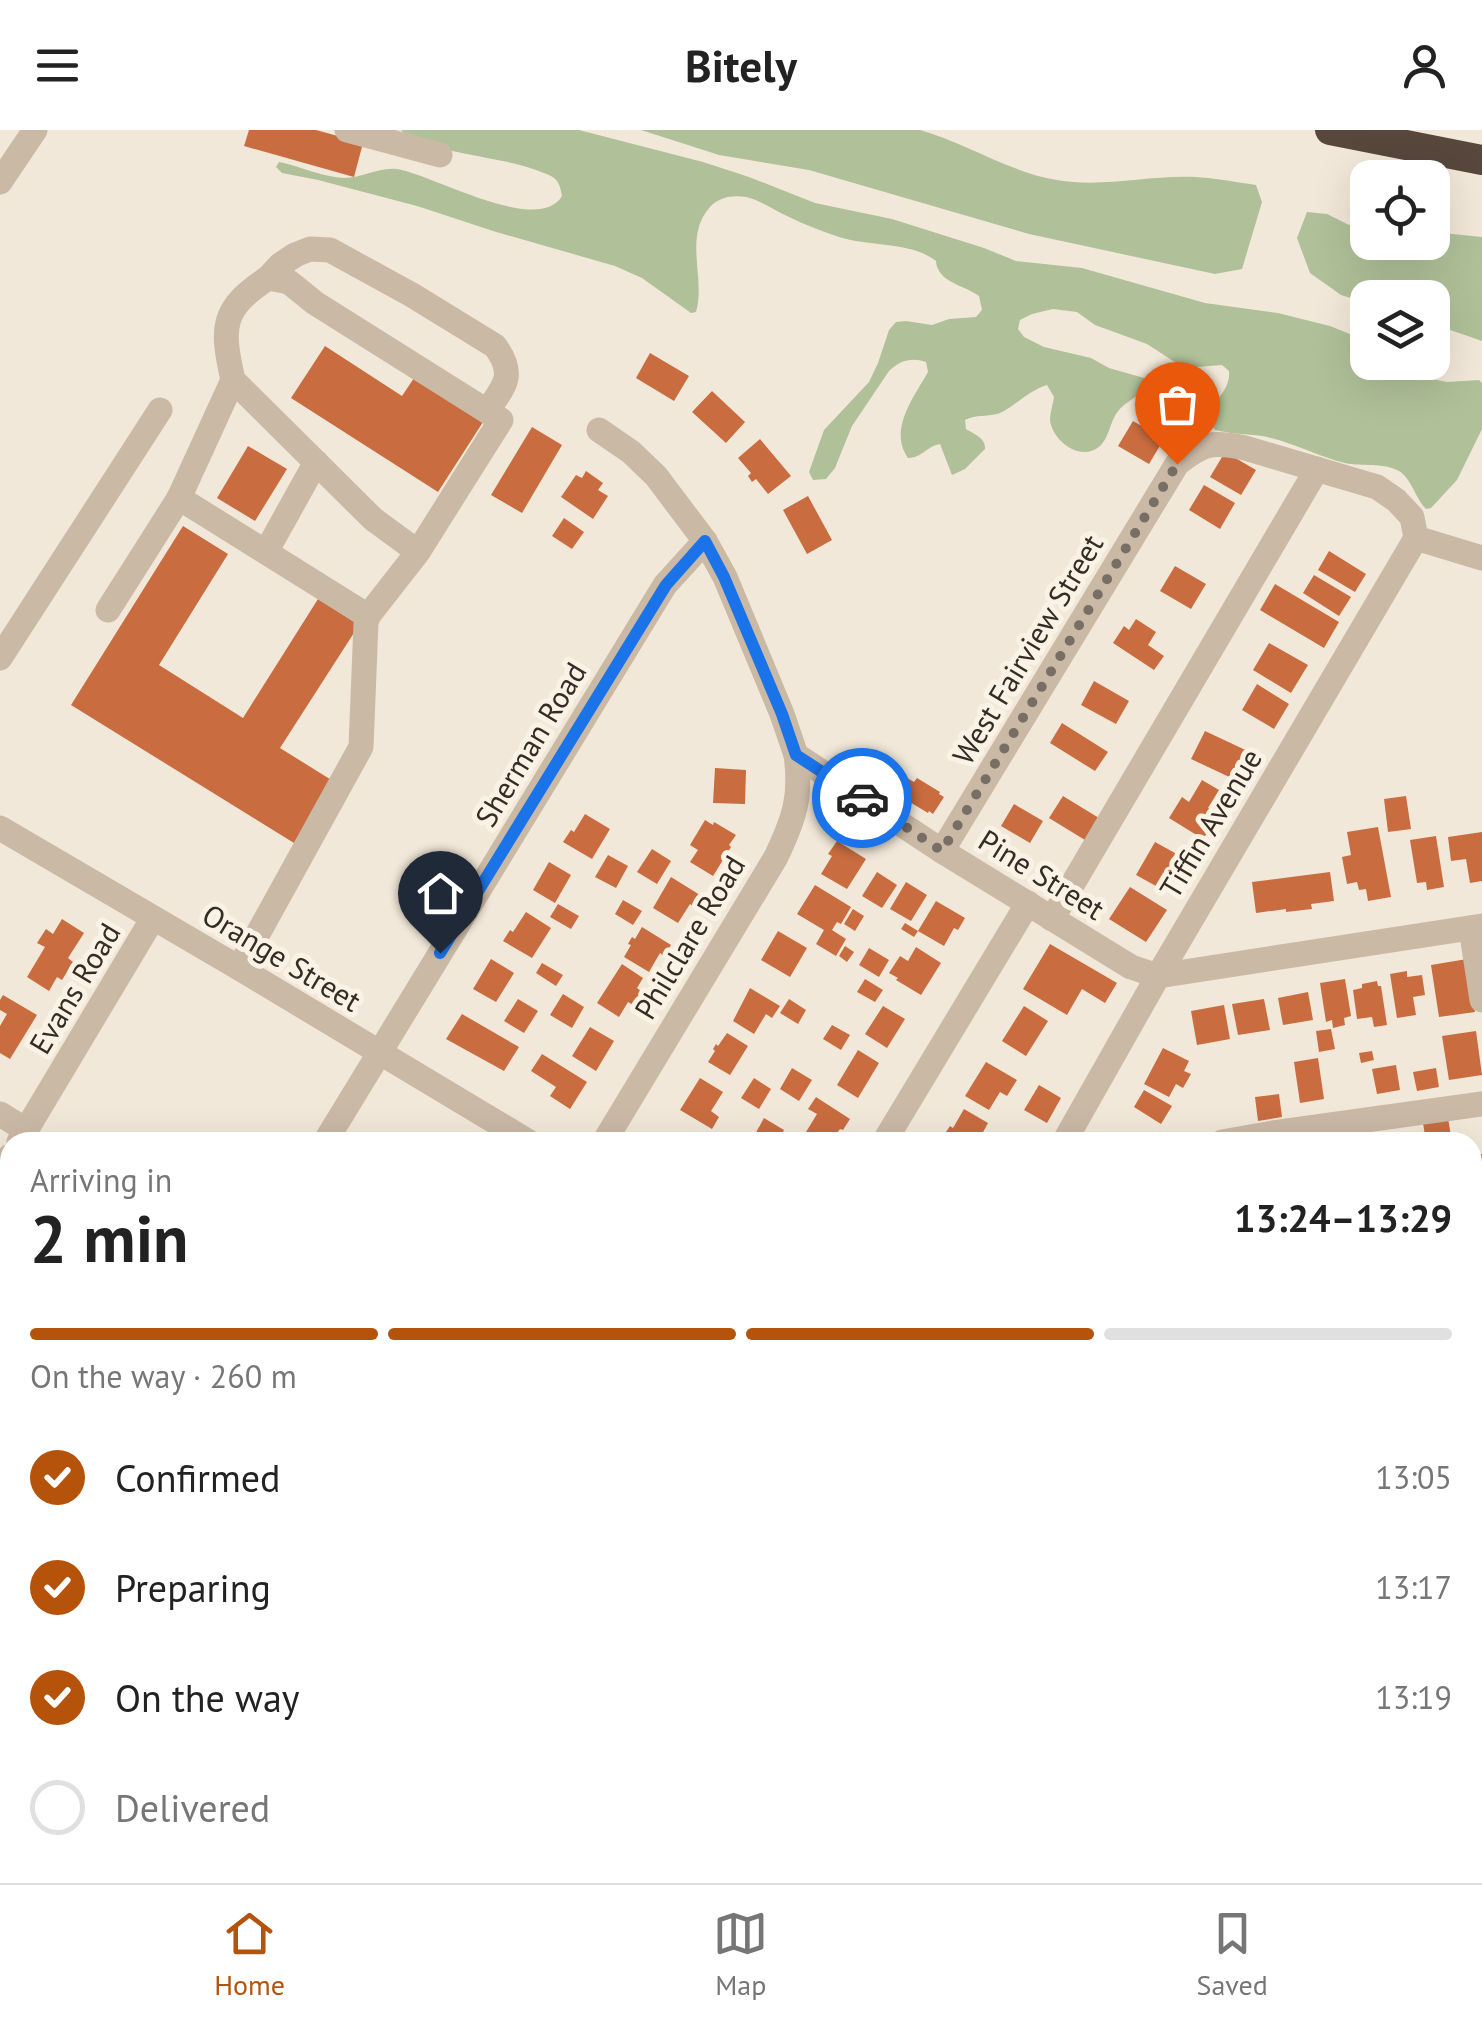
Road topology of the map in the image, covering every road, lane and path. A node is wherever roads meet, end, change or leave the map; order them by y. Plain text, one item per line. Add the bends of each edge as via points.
1 (36, 130) edge
2 (348, 130) edge
3 (1330, 130) edge
4 (1423, 148) junction
5 (440, 156) dead end
6 (1482, 160) edge
7 (1482, 180) edge
8 (0, 182) edge
9 (268, 278) junction
10 (233, 380) junction
11 (160, 410) dead end
12 (487, 411) junction
13 (599, 430) dead end
14 (316, 462) junction
15 (1316, 469) junction
16 (179, 498) junction
17 (1416, 538) junction
18 (705, 541) junction
19 (266, 552) junction
20 (418, 552) junction
21 (1482, 558) edge
22 (108, 610) dead end
23 (368, 616) junction
24 (0, 658) edge
25 (796, 755) junction
26 (0, 828) edge
27 (942, 851) junction
28 (1028, 903) junction
29 (153, 918) junction
30 (1052, 919) junction
31 (1477, 927) edge
32 (239, 968) junction
33 (1158, 976) junction
34 (1482, 1000) edge
35 (379, 1053) junction
36 (1482, 1104) edge
37 (0, 1114) edge
38 (18, 1132) edge
39 (24, 1132) edge
40 (331, 1132) edge
41 (512, 1132) edge
42 (610, 1132) edge
43 (890, 1132) edge
44 (1070, 1132) edge
45 (1280, 1132) edge

1 - 8 street
2 - 5 street
3 - 4 highway
4 - 6 highway
4 - 7 highway
9 - 10 street via 228,317
9 - 12 street via 289,282
9 - 12 street via 294,255 330,250 429,305 504,358 506,384
10 - 14 street
10 - 16 street
11 - 24 street
12 - 20 street via 501,420
13 - 18 street via 656,476
14 - 19 street
14 - 20 street via 373,519
15 - 17 street, West Fairview Street via 1377,487 1396,500 1412,517
15 - 27 street, West Fairview Street via 1223,444 1198,447 1177,464
15 - 30 street
16 - 19 street
16 - 22 street
17 - 21 street
17 - 33 street, Tiffin Avenue
18 - 25 street
18 - 35 street, Sherman Road via 666,585
19 - 23 street
20 - 23 street
23 - 32 street via 361,748
25 - 27 street, Pine Street
25 - 42 street, Philclare Road via 797,804 776,856
26 - 29 street, Orange Street
27 - 28 street, Pine Street
28 - 30 street, Pine Street
28 - 43 street
29 - 32 street, Orange Street
29 - 39 street, Evans Road
30 - 33 street, Pine Street
31 - 33 street
31 - 34 street
32 - 35 street, Orange Street
33 - 44 street, Tiffin Avenue
35 - 40 street, Sherman Road
35 - 41 street, Orange Street
36 - 45 street
37 - 38 street

